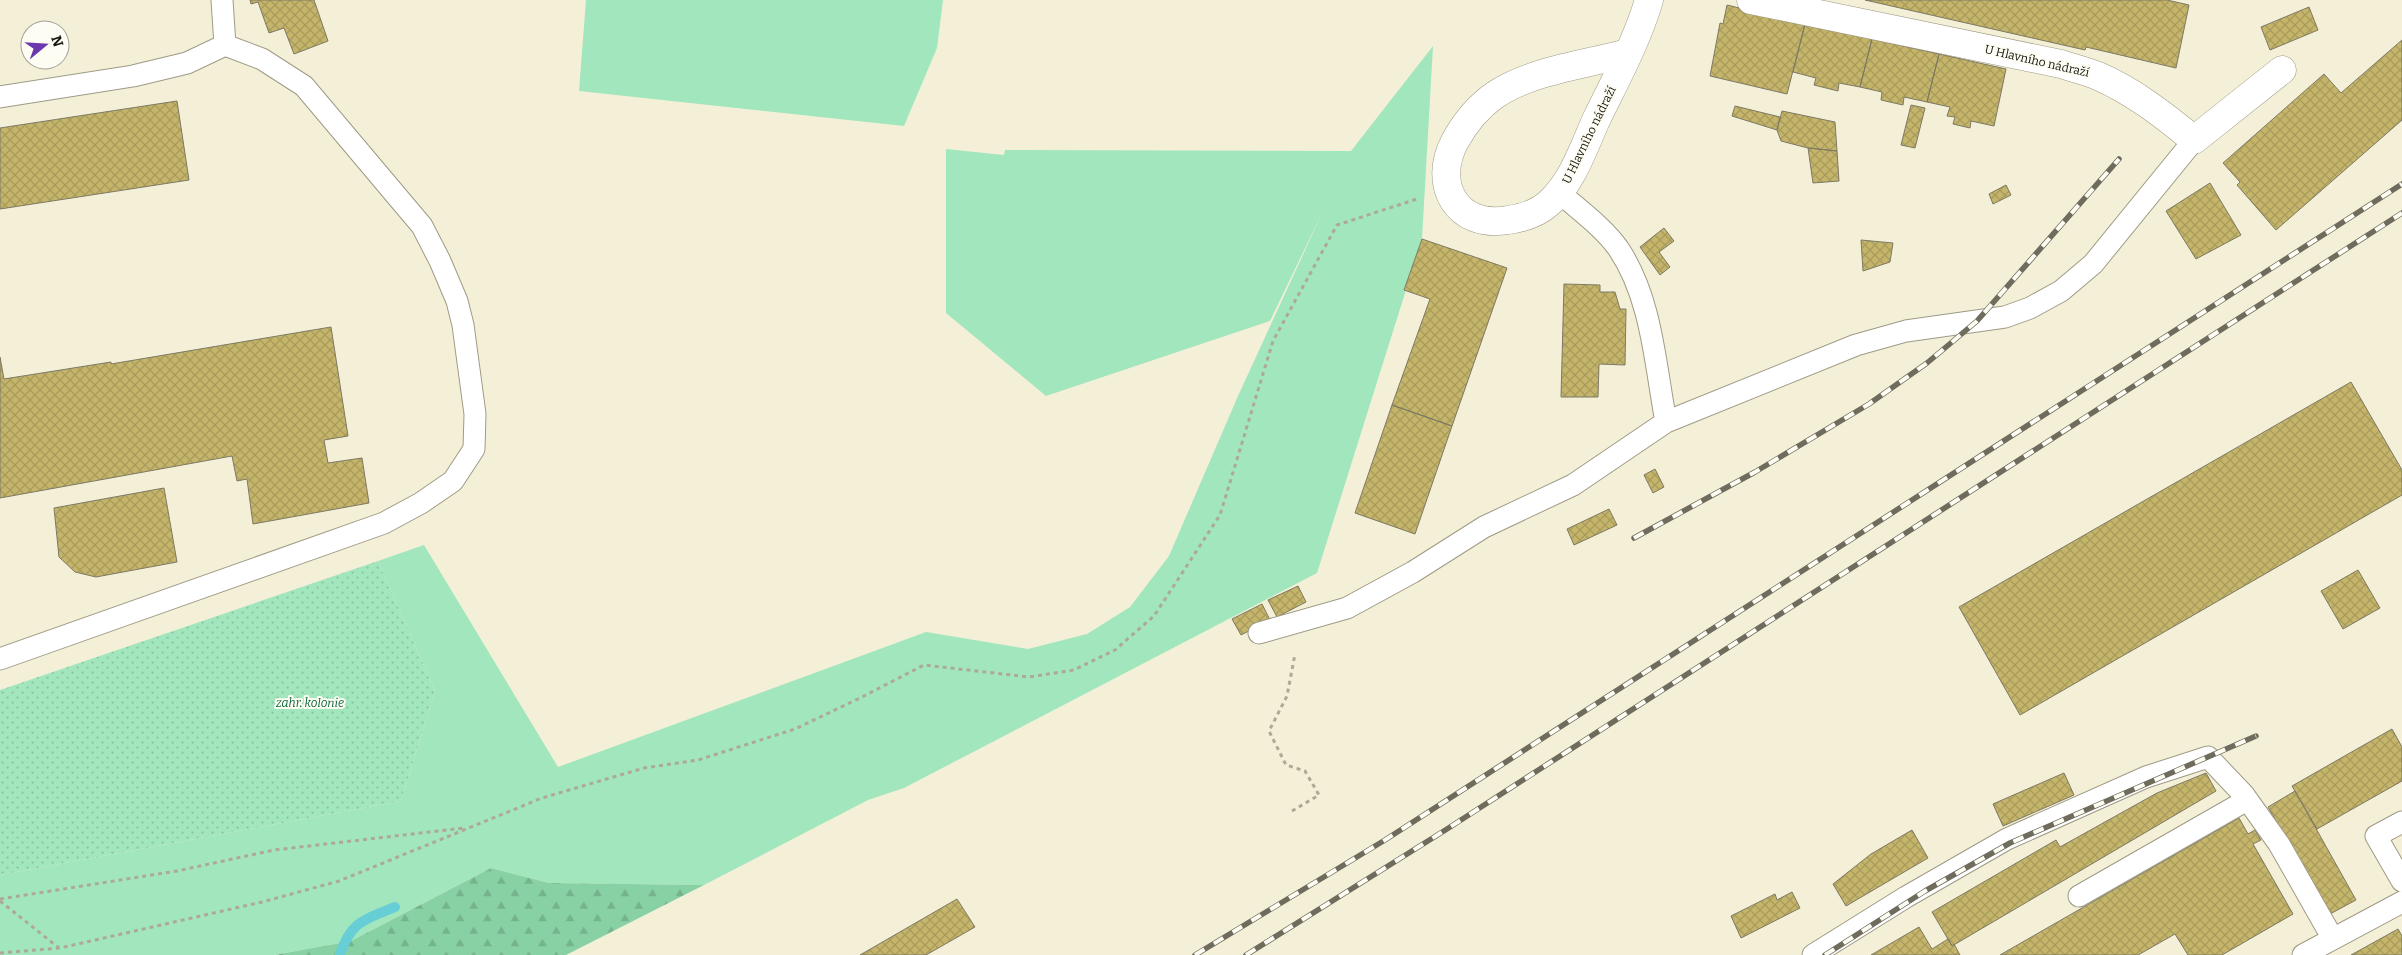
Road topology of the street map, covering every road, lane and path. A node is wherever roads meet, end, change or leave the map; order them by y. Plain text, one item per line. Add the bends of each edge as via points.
1 (222, 0) edge
2 (1649, 0) edge
3 (1751, 0) edge
4 (225, 45) junction
5 (1628, 53) junction
6 (2282, 70) dead end
7 (0, 97) edge
8 (2194, 140) junction
9 (1449, 189) junction
10 (1560, 192) junction
11 (1666, 422) junction
12 (1259, 633) dead end
13 (1297, 648) dead end
14 (0, 659) edge
15 (2248, 800) junction
16 (1292, 811) dead end
17 (2402, 822) edge
18 (468, 828) junction
19 (2402, 881) edge
20 (2079, 896) dead end
21 (0, 900) edge
22 (2402, 902) edge
23 (2333, 939) junction
24 (60, 948) junction
25 (0, 953) edge
26 (1814, 955) edge
27 (2303, 955) edge

1 - 4 lane
2 - 5 street, U Hlavního nádraží
3 - 8 street, U Hlavního nádraží via 2061,64 2097,76 2152,108
4 - 7 lane via 187,63 133,76
4 - 14 lane via 262,59 304,86 422,226 457,301 463,325 476,414 474,449 453,482 421,504 384,523
5 - 9 street via 1536,77 1494,95 1473,114 1455,142 1447,174
5 - 10 street, U Hlavního nádraží
6 - 8 street
8 - 11 lane via 2092,264 2061,291 2030,308 2005,317 1906,331 1856,345
9 - 10 street, U Hlavního nádraží via 1457,206 1466,215 1494,223 1535,212
9 - 18 path via 1337,225 1273,341 1220,514 1154,616 1115,650 1074,670 1029,677 924,665 795,729 698,760 644,768 542,798
10 - 11 lane via 1616,246 1634,273 1645,308
11 - 12 lane via 1573,485 1484,527 1413,572 1347,608
13 - 16 path via 1287,696 1269,731 1286,765 1305,771 1319,795
15 - 20 lane
15 - 23 lane via 2279,844
15 - 26 lane via 2208,757 2146,776 2007,839
17 - 19 lane via 2376,836
18 - 21 path via 274,850
18 - 24 path via 339,881
21 - 24 path
22 - 23 lane
23 - 27 lane
24 - 25 path

